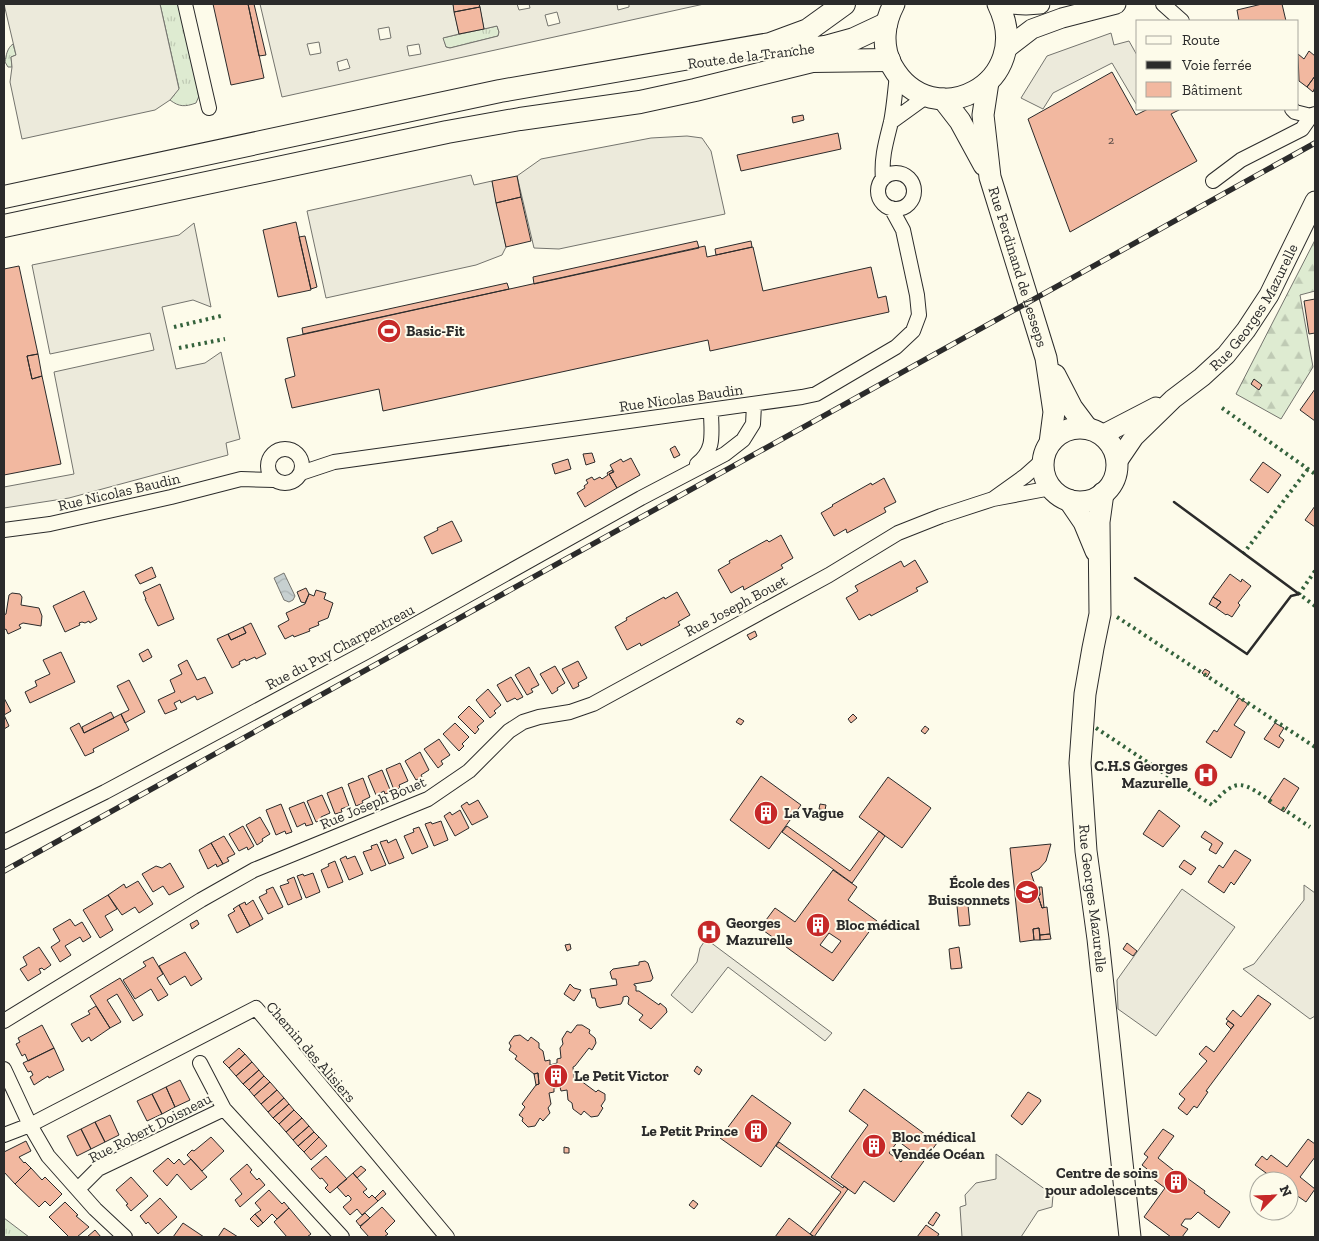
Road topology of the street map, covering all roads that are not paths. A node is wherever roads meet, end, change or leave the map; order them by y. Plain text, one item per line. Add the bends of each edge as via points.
1 (185, 4) edge
2 (844, 4) edge
3 (998, 4) edge
4 (1009, 4) edge
5 (1040, 4) edge
6 (1116, 4) edge
7 (1164, 4) edge
8 (890, 14) edge
9 (1181, 20) edge
10 (1006, 49) junction
11 (893, 67) junction
12 (612, 72) junction
13 (988, 82) junction
14 (935, 97) junction
15 (209, 108) dead end
16 (1293, 110) edge
17 (1313, 115) edge
18 (891, 122) junction
19 (885, 146) junction
20 (900, 174) junction
21 (990, 177) junction
22 (883, 179) junction
23 (1213, 181) dead end
24 (4, 197) edge
25 (1315, 201) edge
26 (907, 205) junction
27 (891, 208) junction
28 (4, 226) edge
29 (903, 230) junction
30 (1046, 358) junction
31 (1173, 399) junction
32 (754, 405) junction
33 (711, 411) junction
34 (1094, 432) junction
35 (1046, 452) junction
36 (300, 456) junction
37 (268, 460) junction
38 (334, 462) junction
39 (1117, 462) junction
40 (301, 473) junction
41 (687, 473) junction
42 (241, 479) junction
43 (274, 480) junction
44 (1051, 488) junction
45 (1103, 493) junction
46 (993, 499) junction
47 (1069, 500) junction
48 (4, 530) edge
49 (1099, 558) junction
50 (4, 842) edge
51 (4, 1022) edge
52 (200, 1063) dead end
53 (4, 1069) edge
54 (224, 1109) junction
55 (30, 1125) junction
56 (4, 1135) edge
57 (78, 1188) junction
58 (125, 1237) edge
59 (342, 1237) edge
60 (447, 1237) edge
61 (1130, 1237) edge

1 - 15 street
2 - 12 highway via 808,30 770,44
3 - 10 main road via 1008,33
4 - 5 main road
6 - 10 main road via 1079,12 1032,29
7 - 9 street
8 - 11 main road via 884,42
8 - 12 highway, Route de la Tranche via 854,39 825,47
10 - 13 main road via 1000,67
11 - 14 main road via 910,88
11 - 18 street
11 - 28 highway, Route de la Tranche via 812,61 640,102 428,136
12 - 24 highway via 490,94
13 - 14 main road via 959,98
13 - 21 main road, Rue Ferdinand de Lesseps via 983,115
14 - 18 street
14 - 21 main road, Rue Ferdinand de Lesseps via 960,121
16 - 17 street
17 - 23 street via 1302,129 1241,160
18 - 19 street
19 - 20 street
19 - 22 street via 881,164
20 - 22 street via 891,174
20 - 26 street via 912,185 913,196
21 - 30 main road, Rue Ferdinand de Lesseps
22 - 27 street via 879,196
25 - 31 main road, Rue Georges Mazurelle via 1269,295 1246,330 1226,355
26 - 27 street
26 - 29 street, Rue Nicolas Baudin
27 - 29 street, Rue Nicolas Baudin
29 - 32 street, Rue Nicolas Baudin via 919,315 913,331 896,347 816,394
30 - 34 main road, Rue Ferdinand de Lesseps via 1072,408
30 - 35 main road, Rue Ferdinand de Lesseps via 1054,412
31 - 34 main road, Rue Georges Mazurelle
31 - 39 main road, Rue Georges Mazurelle via 1134,437
32 - 33 street, Rue Nicolas Baudin
32 - 41 street, Rue du Puy Charpentreau via 753,424 743,440 725,454
33 - 38 street, Rue Nicolas Baudin
33 - 41 street, Rue du Puy Charpentreau via 710,449
34 - 35 main road via 1076,428 1066,430 1057,435
34 - 39 main road via 1109,442
35 - 44 main road via 1046,480
35 - 46 street, Rue Joseph Bouet via 1024,476
36 - 37 street via 293,450 281,448 272,452
36 - 38 street, Rue Nicolas Baudin
36 - 40 street
37 - 42 street, Rue Nicolas Baudin
37 - 43 street via 268,471
38 - 40 street, Rue Nicolas Baudin
39 - 45 main road via 1116,474
40 - 43 street via 292,482
41 - 50 street, Rue du Puy Charpentreau via 368,650 105,792
42 - 43 street, Rue Nicolas Baudin
42 - 48 street, Rue Nicolas Baudin via 50,524
44 - 46 street, Rue Joseph Bouet
44 - 47 main road
45 - 47 main road via 1081,502
45 - 49 main road, Rue Georges Mazurelle
46 - 51 street, Rue Joseph Bouet via 898,533 829,575 593,704 523,722 509,731 469,771 428,799 254,870
47 - 49 main road, Rue Georges Mazurelle via 1084,522
49 - 61 main road, Rue Georges Mazurelle via 1100,614 1085,694 1080,763 1086,851
52 - 54 street
53 - 55 street
54 - 57 street, Rue Robert Doisneau via 98,1169
54 - 59 street, Rue Robert Doisneau
55 - 56 street, Chemin des Alisiers
55 - 57 street via 48,1156
55 - 60 street, Chemin des Alisiers via 256,1008
57 - 58 street

